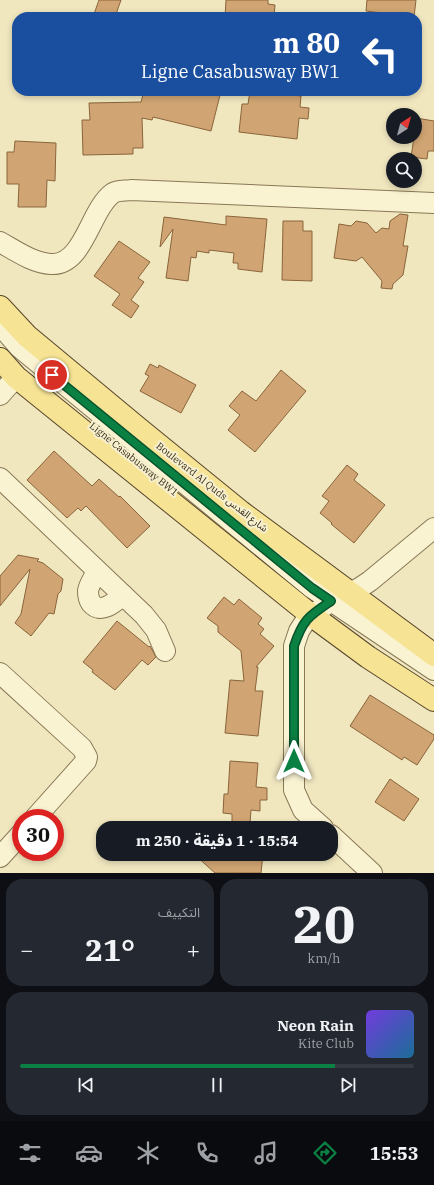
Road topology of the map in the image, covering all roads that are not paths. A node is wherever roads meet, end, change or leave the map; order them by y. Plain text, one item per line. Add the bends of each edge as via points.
1 (434, 203) edge
2 (0, 242) edge
3 (0, 307) edge
4 (0, 325) edge
5 (0, 342) edge
6 (0, 360) edge
7 (16, 377) junction
8 (0, 395) edge
9 (0, 478) edge
10 (434, 528) edge
11 (97, 571) junction
12 (123, 595) junction
13 (329, 603) junction
14 (165, 651) dead end
15 (434, 654) edge
16 (434, 670) edge
17 (0, 673) edge
18 (434, 676) edge
19 (434, 700) edge
20 (43, 809) edge
21 (315, 821) edge
22 (338, 842) edge
23 (12, 844) edge
24 (0, 857) edge
25 (372, 873) edge

1 - 2 street via 117,191 102,205 74,252 64,262 51,264 37,261
3 - 13 main road, Boulevard Al Quds شارع القدس via 27,336 241,512
4 - 13 street, Ligne Casabusway BW1 via 19,347
5 - 13 street, Ligne Casabusway BW1 via 31,376 304,594
6 - 7 main road, Boulevard Al Quds شارع القدس
7 - 8 street
7 - 13 main road, Boulevard Al Quds شارع القدس
9 - 11 street
10 - 13 street via 370,581
11 - 12 street
11 - 12 street via 88,592 93,605 105,608
12 - 14 street via 150,622
13 - 15 main road, Boulevard Al Quds شارع القدس
13 - 16 street, Ligne Casabusway BW1
13 - 18 street, Ligne Casabusway BW1
13 - 19 main road, Boulevard Al Quds شارع القدس via 368,657
13 - 21 street via 306,620 294,646 294,790 303,810
17 - 20 street via 82,748 87,758
22 - 25 street
23 - 24 street

